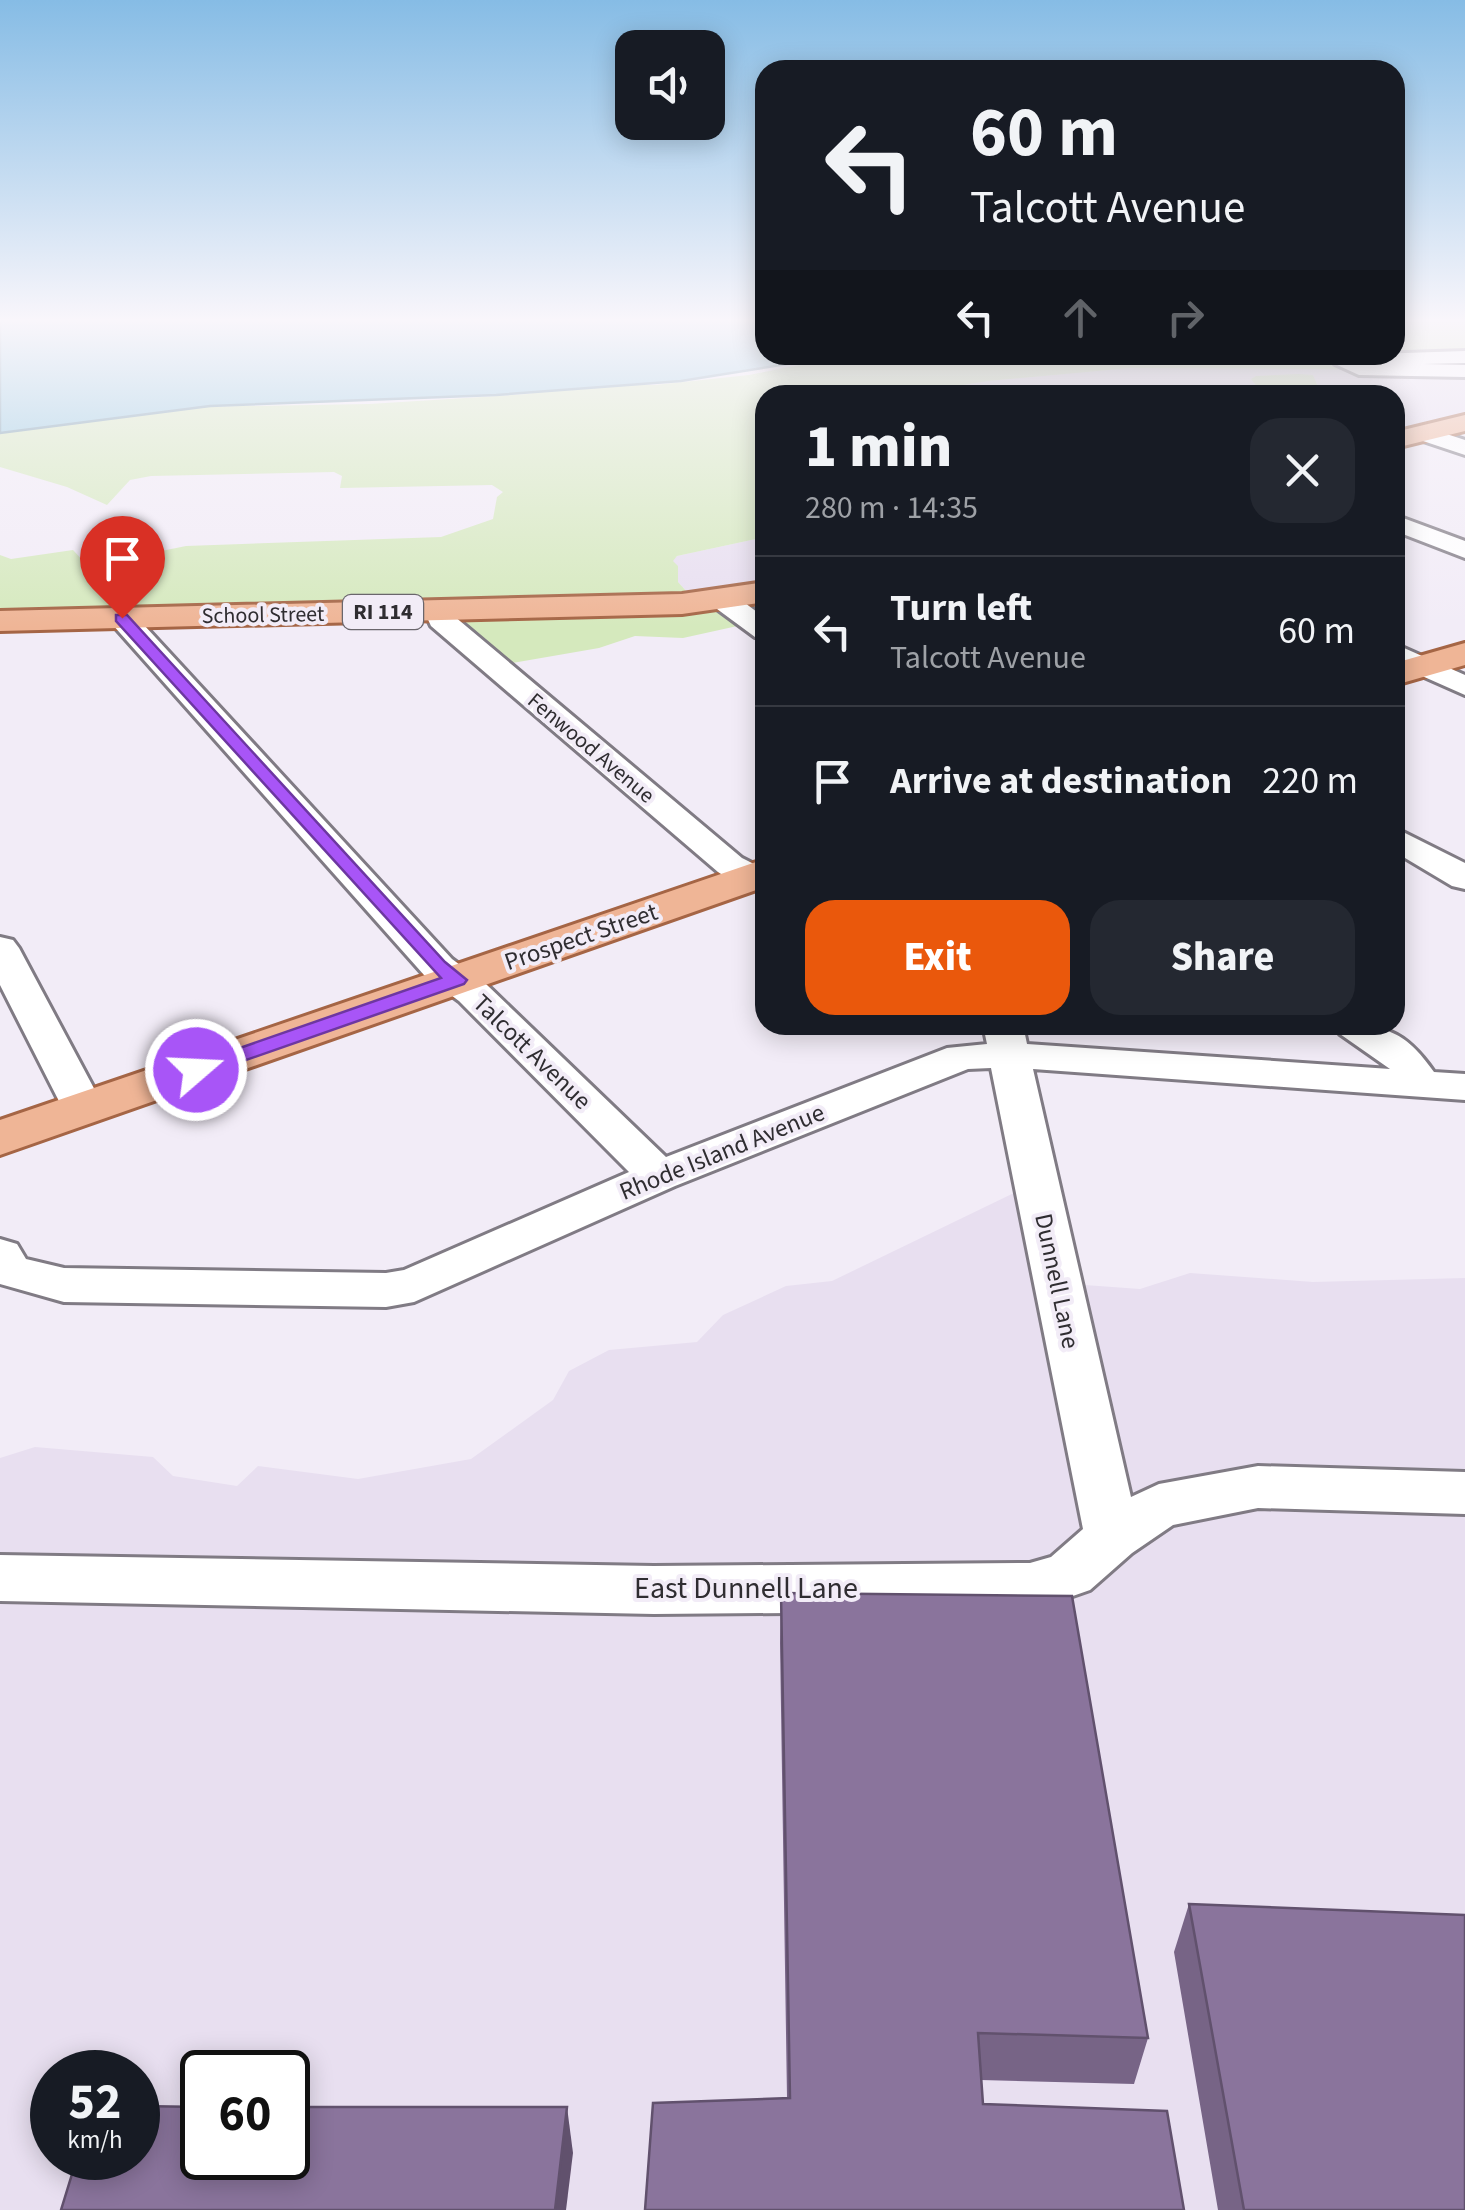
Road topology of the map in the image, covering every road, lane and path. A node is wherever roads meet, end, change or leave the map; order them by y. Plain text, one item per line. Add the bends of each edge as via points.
1 (1465, 423) edge
2 (1408, 436) edge
3 (1465, 448) edge
4 (1405, 526) edge
5 (1465, 550) edge
6 (755, 594) edge
7 (722, 600) junction
8 (438, 611) junction
9 (122, 618) junction
10 (0, 621) edge
11 (755, 624) edge
12 (1465, 654) edge
13 (1405, 664) edge
14 (1465, 686) edge
15 (1405, 844) edge
16 (755, 874) edge
17 (755, 876) edge
18 (1465, 878) edge
19 (0, 948) edge
20 (457, 980) junction
21 (1369, 1035) edge
22 (1006, 1040) edge
23 (1420, 1084) junction
24 (1465, 1087) edge
25 (84, 1109) junction
26 (0, 1138) edge
27 (659, 1176) junction
28 (0, 1255) edge
29 (1465, 1492) edge
30 (1112, 1538) junction
31 (0, 1578) edge

1 - 2 main road
2 - 3 street
4 - 5 street
6 - 7 main road, School Street / RI 114
7 - 8 main road, School Street / RI 114
7 - 11 street
8 - 9 main road, School Street / RI 114
8 - 16 street, Fenwood Avenue via 730,865
9 - 10 main road, School Street / RI 114
9 - 20 street, Talcott Avenue via 438,967
12 - 13 main road
13 - 14 street
15 - 18 street
17 - 20 main road, Prospect Street
19 - 25 street
20 - 25 main road, Prospect Street
20 - 27 street, Talcott Avenue
21 - 23 street via 1405,1060
22 - 23 street, Rhode Island Avenue
22 - 27 street, Rhode Island Avenue
22 - 30 street, Dunnell Lane
23 - 24 street, Rhode Island Avenue
25 - 26 main road, Prospect Street
27 - 28 street, Rhode Island Avenue via 414,1285 386,1290 64,1284 10,1271
29 - 30 street, East Dunnell Lane via 1258,1487 1159,1506
30 - 31 street, East Dunnell Lane via 1070,1574 1030,1587 654,1590

